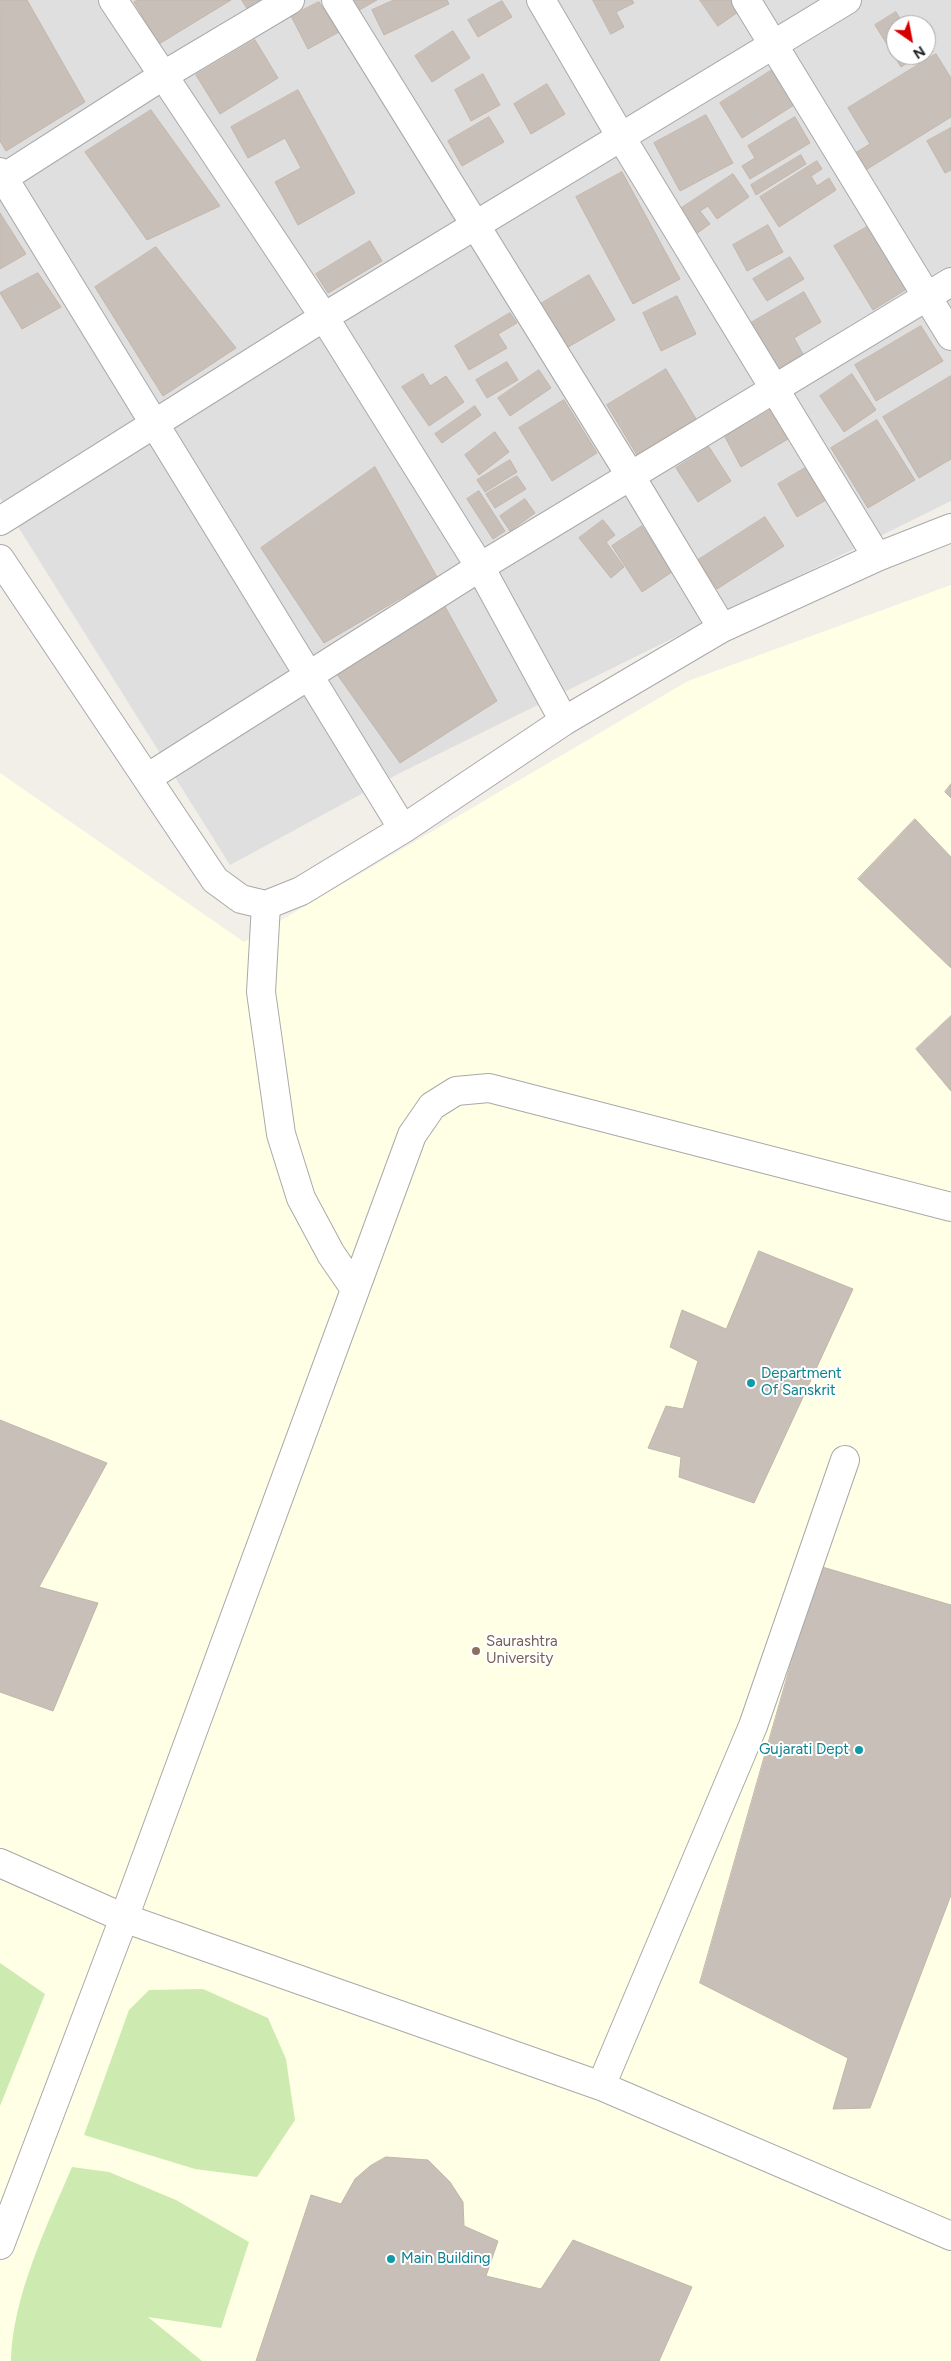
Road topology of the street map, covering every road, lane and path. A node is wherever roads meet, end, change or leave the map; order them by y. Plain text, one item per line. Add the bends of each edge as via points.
1 (113, 0) edge
2 (290, 0) edge
3 (336, 0) edge
4 (541, 0) edge
5 (746, 0) edge
6 (847, 0) edge
7 (772, 45) junction
8 (164, 75) junction
9 (621, 137) junction
10 (1, 177) edge
11 (477, 225) junction
12 (951, 282) edge
13 (926, 296) junction
14 (324, 317) junction
15 (951, 336) edge
16 (774, 388) junction
17 (154, 424) junction
18 (630, 475) junction
19 (0, 521) edge
20 (951, 528) edge
21 (877, 557) junction
22 (0, 559) edge
23 (480, 567) junction
24 (722, 628) junction
25 (309, 676) junction
26 (564, 721) junction
27 (147, 778) junction
28 (403, 829) junction
29 (266, 905) junction
30 (951, 1207) edge
31 (355, 1289) junction
32 (845, 1460) dead end
33 (0, 1863) edge
34 (124, 1918) junction
35 (601, 2086) junction
36 (950, 2233) edge
37 (0, 2245) edge

1 - 8 street
2 - 8 street
3 - 11 street
4 - 9 street
5 - 7 street
6 - 7 street
7 - 9 street
7 - 13 street
8 - 10 street
8 - 14 street
9 - 11 street
9 - 16 street
10 - 17 street
11 - 14 street
11 - 18 street
12 - 13 street
13 - 15 street
13 - 16 street
14 - 17 street
14 - 23 street
16 - 18 street
16 - 21 street
17 - 19 street
17 - 25 street
18 - 23 street
18 - 24 street
20 - 21 street
21 - 24 street
22 - 27 street
23 - 25 street
23 - 26 street
24 - 26 street
25 - 27 street
25 - 28 street
26 - 28 street
27 - 29 street via 215,880 241,899
28 - 29 street via 301,890
29 - 31 street via 261,992 281,1134 301,1198 330,1254
30 - 31 street via 489,1088 456,1091 432,1106 412,1135
31 - 34 street
32 - 35 street via 753,1726
33 - 34 street
34 - 35 street
34 - 37 street
35 - 36 street

